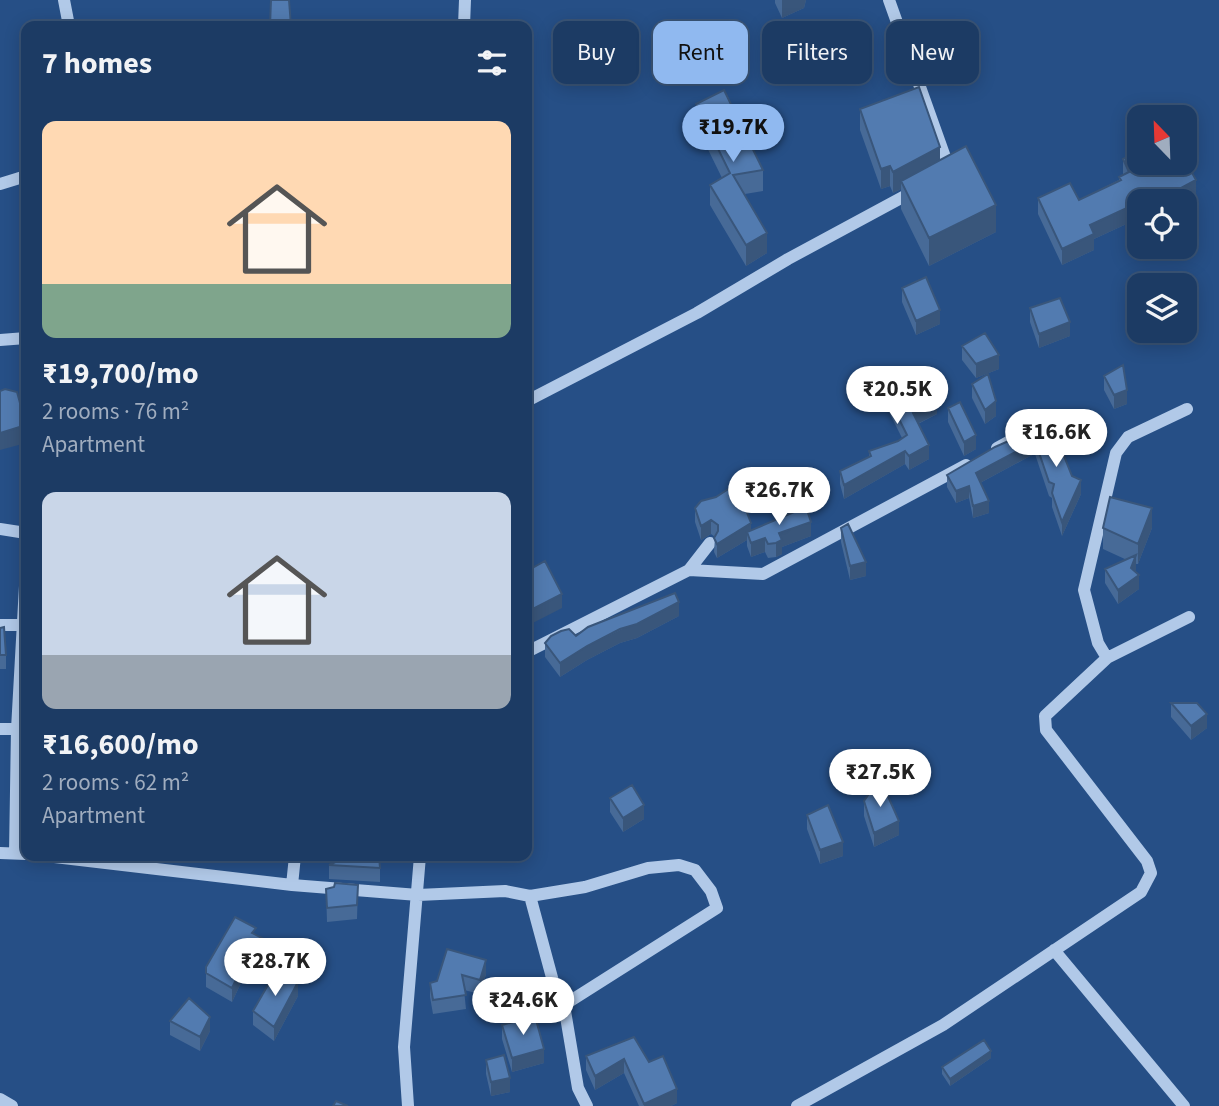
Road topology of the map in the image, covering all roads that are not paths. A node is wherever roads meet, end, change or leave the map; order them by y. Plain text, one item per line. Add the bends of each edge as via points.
1 (64, 0) edge
2 (465, 0) edge
3 (889, 0) edge
4 (68, 21) edge
5 (464, 21) edge
6 (21, 178) edge
7 (0, 184) edge
8 (21, 338) edge
9 (0, 340) edge
10 (532, 398) edge
11 (1187, 409) dead end
12 (1043, 423) edge
13 (0, 529) edge
14 (21, 532) edge
15 (710, 544) dead end
16 (689, 570) junction
17 (1189, 617) dead end
18 (0, 625) edge
19 (21, 625) edge
20 (532, 649) edge
21 (1107, 658) junction
22 (0, 729) edge
23 (21, 729) edge
24 (21, 792) edge
25 (0, 853) edge
26 (20, 854) edge
27 (88, 861) edge
28 (294, 861) edge
29 (420, 861) edge
30 (292, 885) junction
31 (418, 895) junction
32 (530, 896) junction
33 (1054, 950) junction
34 (564, 1005) junction
35 (0, 1098) edge
36 (12, 1106) edge
37 (408, 1106) edge
38 (587, 1106) edge
39 (797, 1106) edge
40 (1184, 1106) edge

1 - 4 street
2 - 5 street
3 - 10 street via 951,173
6 - 7 street
8 - 9 street
11 - 21 street via 1128,437 1116,453 1084,590 1098,643
12 - 16 street via 763,574
13 - 14 street
15 - 16 street
16 - 20 street
17 - 21 street
18 - 19 street
21 - 33 street via 1045,716 1046,730 1147,861 1151,873 1141,892
22 - 23 street
24 - 26 street
25 - 26 street
27 - 30 street
28 - 30 street
29 - 31 street
30 - 31 street
31 - 32 street via 505,891
31 - 37 street via 404,1047
32 - 34 street via 554,985
32 - 34 street via 679,865 695,870 717,908
33 - 39 street via 943,1025
33 - 40 street
34 - 38 street via 578,1088
35 - 36 street

